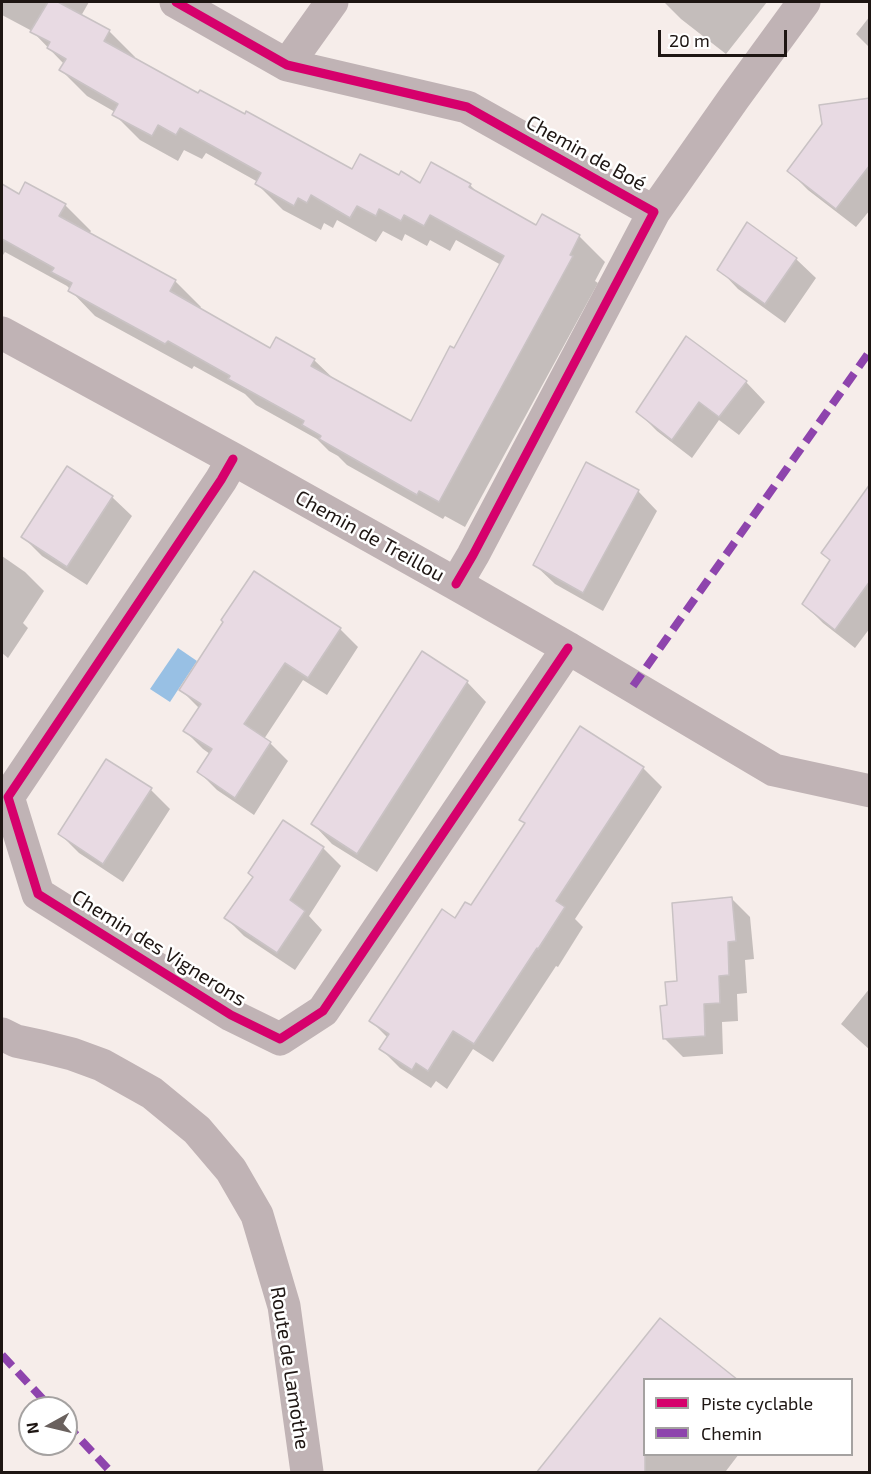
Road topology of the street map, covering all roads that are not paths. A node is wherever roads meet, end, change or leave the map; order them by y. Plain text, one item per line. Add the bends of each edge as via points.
1 (176, 2) edge
2 (332, 2) edge
3 (804, 2) edge
4 (287, 65) junction
5 (654, 212) junction
6 (2, 333) edge
7 (233, 459) junction
8 (456, 584) junction
9 (568, 648) junction
10 (870, 791) edge
11 (6, 1040) edge
12 (307, 1473) edge

1 - 4 street, Chemin de Boé
2 - 4 street
3 - 5 street, Chemin de Boé
4 - 5 street, Chemin de Boé via 467,107
5 - 8 street, Chemin de Boé
6 - 7 street, Chemin de Treillou
7 - 8 street, Chemin de Treillou
7 - 9 street, Chemin des Vignerons via 8,797 38,894 231,1015 280,1039 322,1011
8 - 9 street, Chemin de Treillou
9 - 10 street, Chemin de Treillou via 774,770
11 - 12 street, Route de Lamothe via 72,1054 102,1065 152,1093 196,1130 231,1170 257,1215 284,1306

